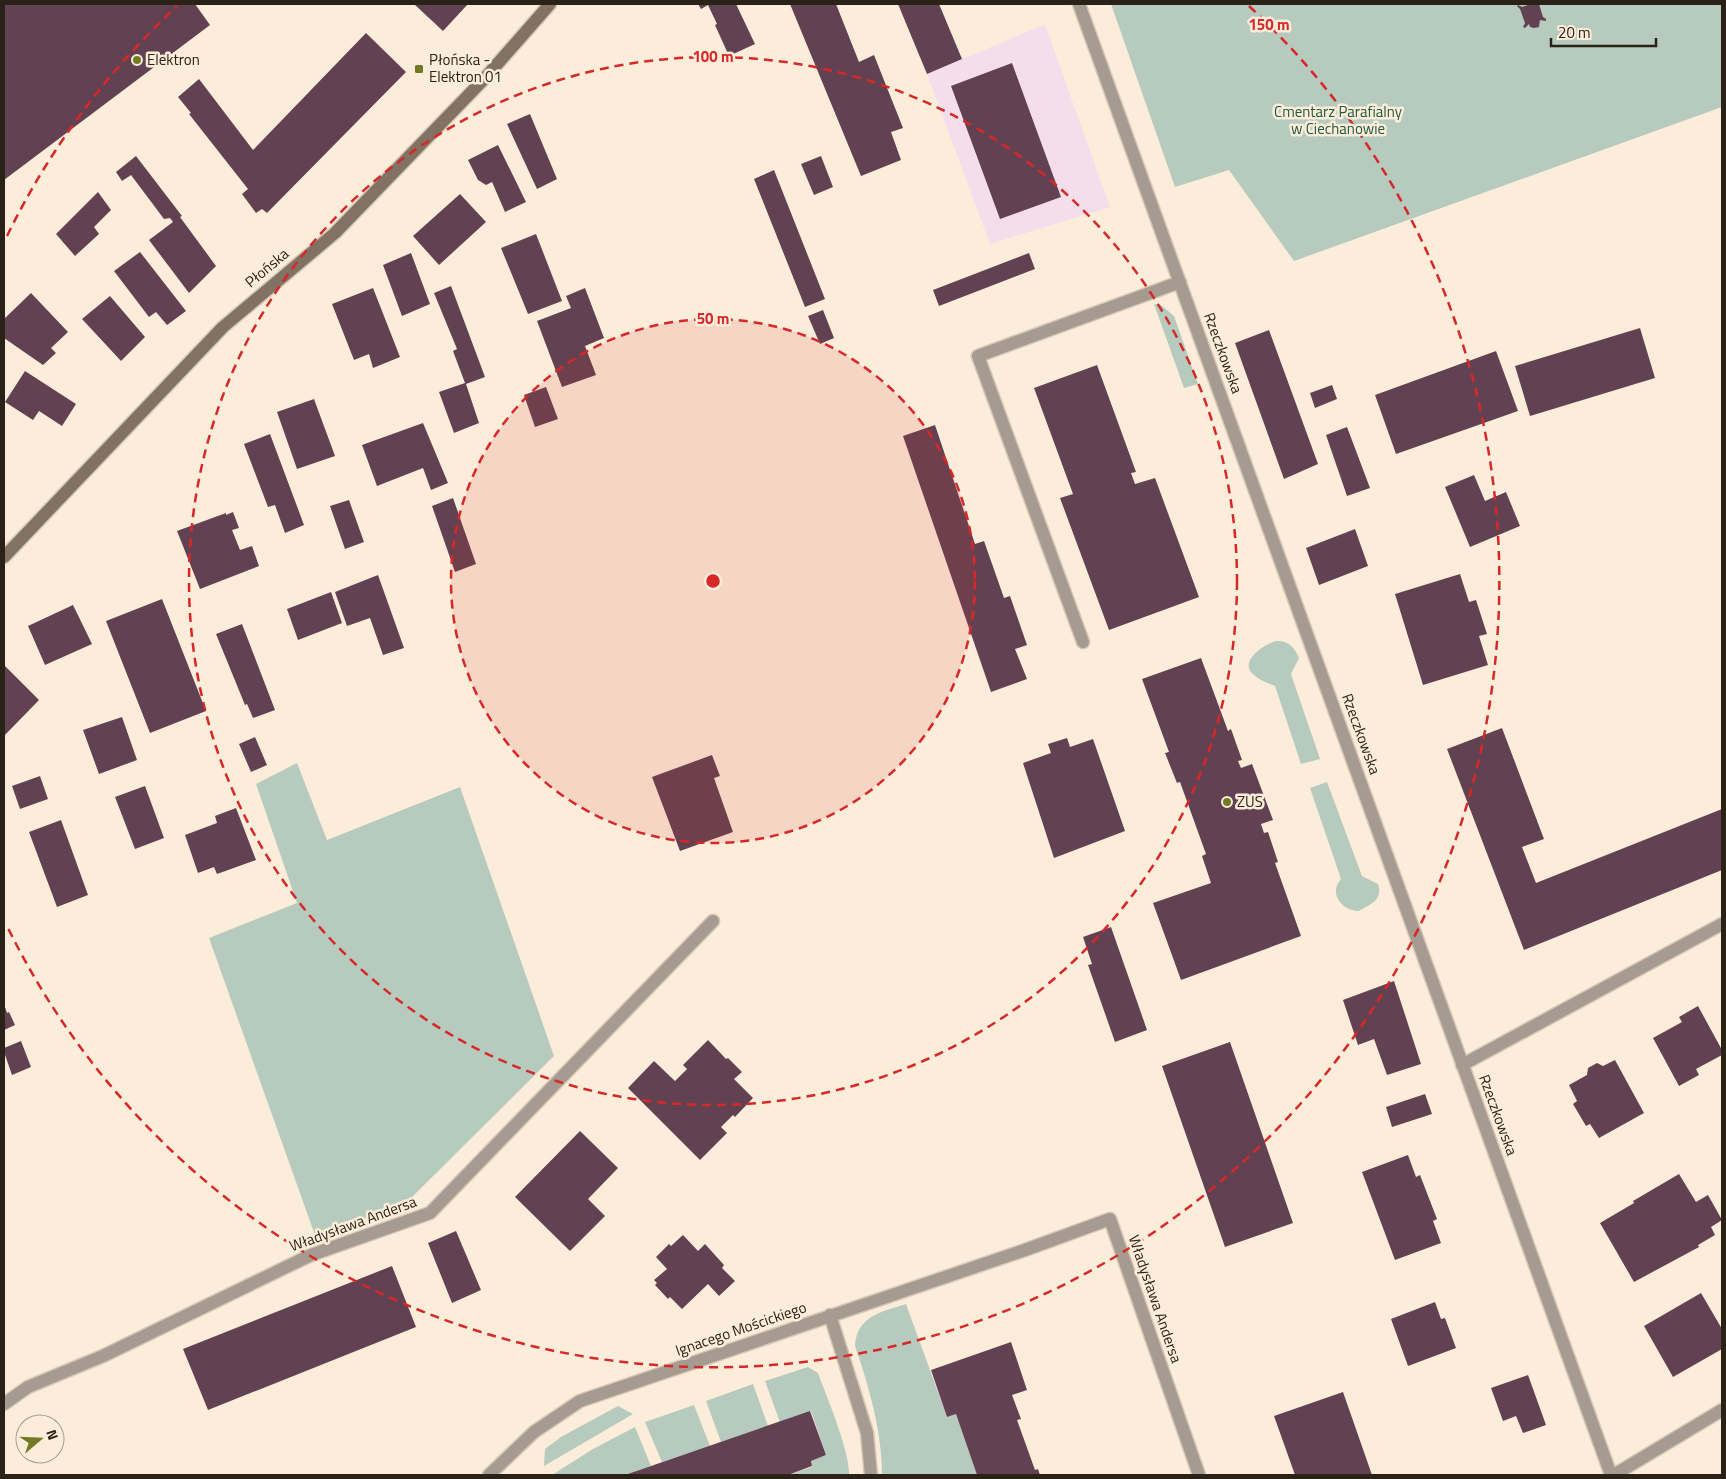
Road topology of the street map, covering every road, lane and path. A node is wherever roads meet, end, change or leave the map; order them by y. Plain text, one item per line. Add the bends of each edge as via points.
1 (550, 4) edge
2 (1079, 4) edge
3 (1180, 282) junction
4 (4, 557) edge
5 (1083, 642) dead end
6 (713, 922) dead end
7 (1722, 924) edge
8 (1462, 1065) junction
9 (1025, 1250) joint
10 (830, 1315) junction
11 (4, 1404) edge
12 (1722, 1410) edge
13 (489, 1475) edge
14 (871, 1475) edge
15 (1199, 1475) edge
16 (1612, 1475) edge

1 - 4 street, Płońska via 485,78 335,233 223,326
2 - 3 street, Rzeczkowska
3 - 5 street via 978,356
3 - 8 street, Rzeczkowska
6 - 11 street, Władysława Andersa via 430,1213 311,1255 103,1356 28,1387
7 - 8 street
8 - 16 street, Rzeczkowska
9 - 10 street, Ignacego Mościckiego
9 - 15 street, Władysława Andersa via 1110,1219
10 - 13 street, Ignacego Mościckiego via 580,1401 534,1432
10 - 14 street via 868,1433
12 - 16 street

